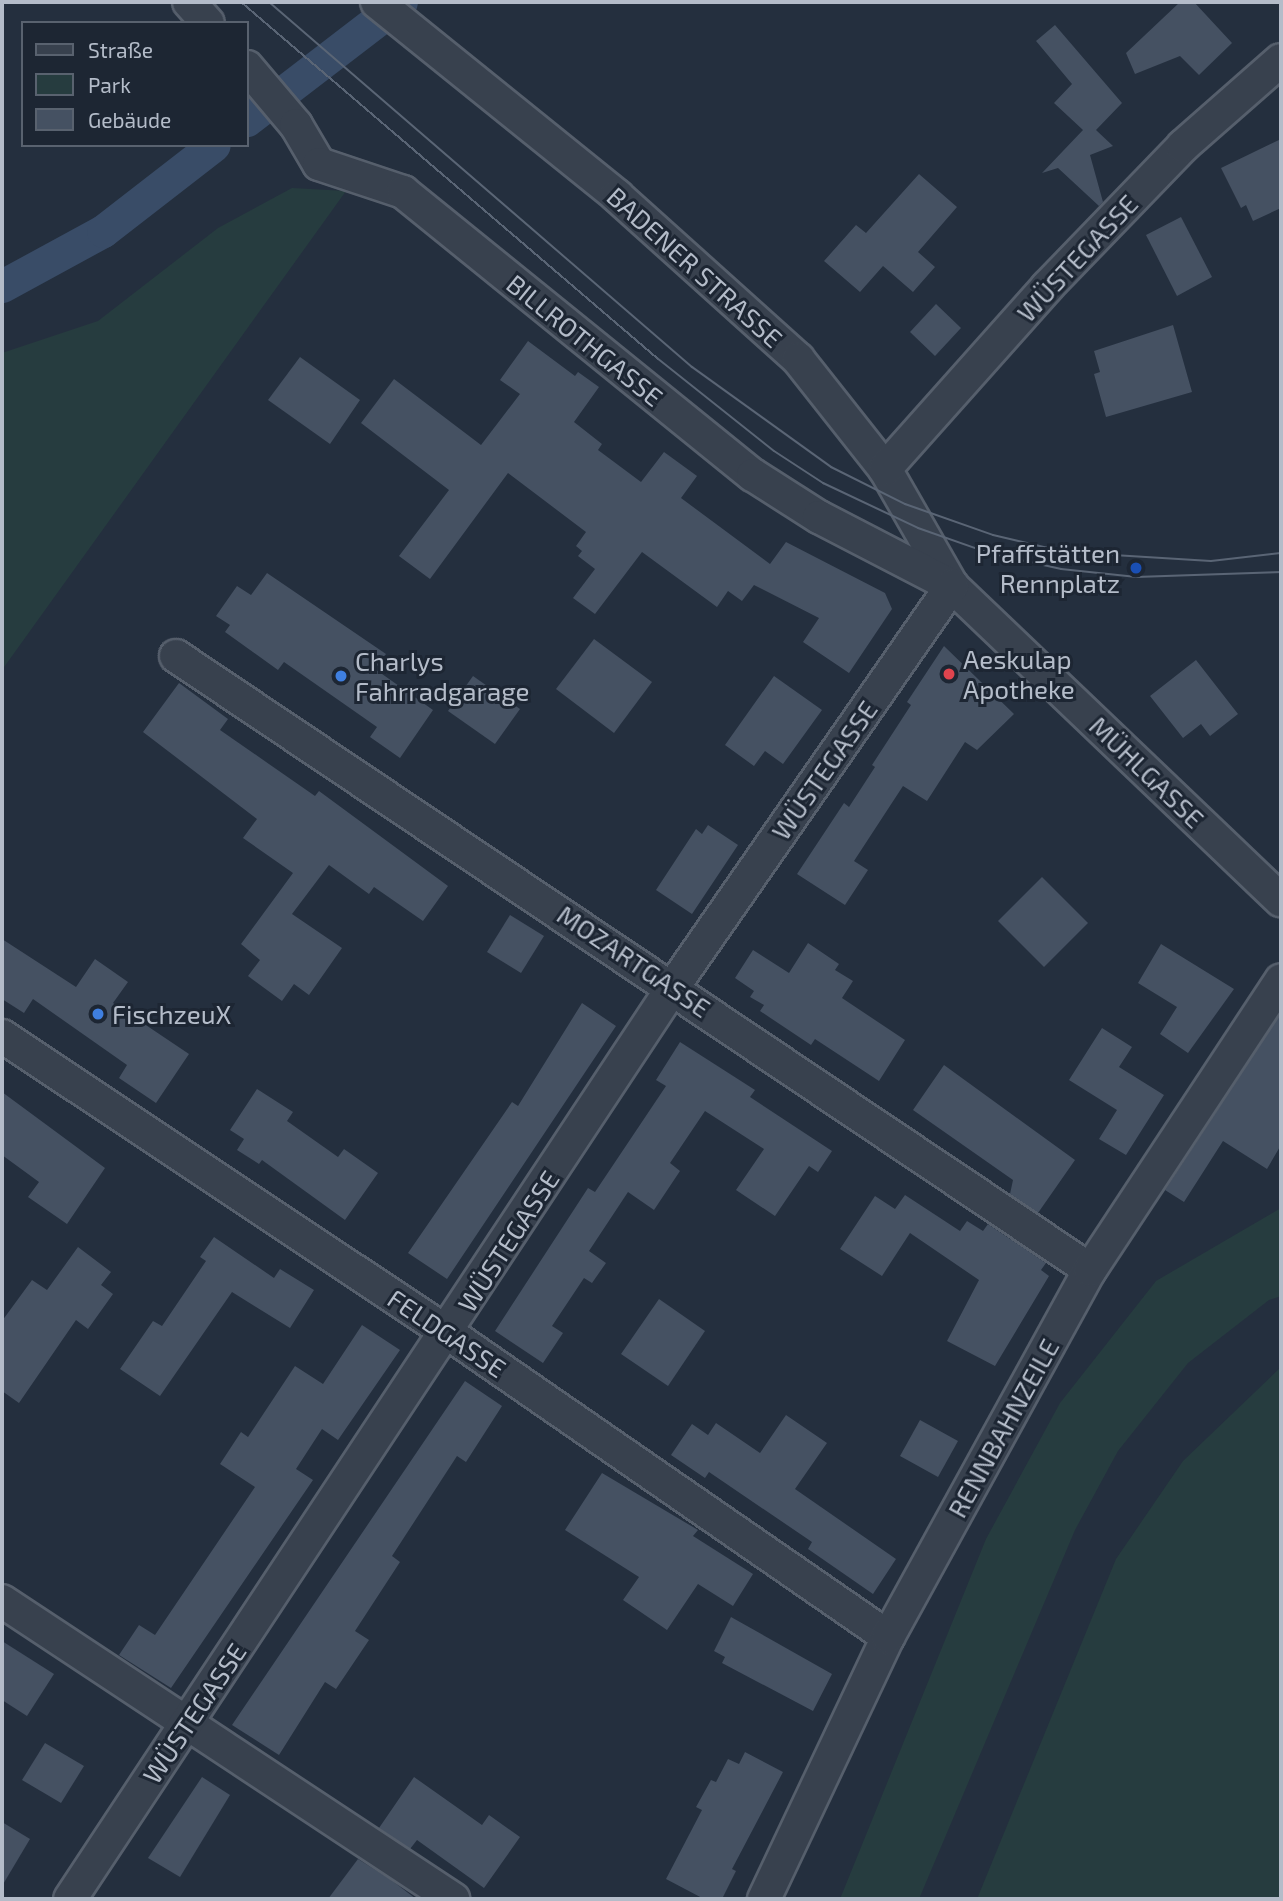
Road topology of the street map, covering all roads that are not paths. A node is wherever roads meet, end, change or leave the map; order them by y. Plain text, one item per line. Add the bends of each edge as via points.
1 (189, 2) edge
2 (377, 2) edge
3 (206, 21) edge
4 (1281, 60) edge
5 (252, 73) edge
6 (885, 468) junction
7 (952, 586) junction
8 (176, 656) dead end
9 (1281, 900) edge
10 (1281, 980) edge
11 (673, 987) junction
12 (2, 1036) edge
13 (1090, 1270) junction
14 (448, 1333) junction
15 (2, 1601) edge
16 (888, 1637) junction
17 (187, 1724) junction
18 (70, 1899) edge
19 (453, 1899) edge
20 (764, 1899) edge

1 - 3 street
2 - 6 street, BADENER STRASSE via 617,197 798,359
4 - 6 street, WÜSTEGASSE via 1183,146 1047,287
5 - 7 street, BILLROTHGASSE via 296,125 319,164 403,192 753,475 819,517
6 - 7 street, BADENER STRASSE
7 - 9 street, MÜHLGASSE
7 - 11 street, WÜSTEGASSE
8 - 11 street, MOZARTGASSE
10 - 13 street, RENNBAHNZEILE
11 - 13 street, MOZARTGASSE
11 - 14 street, WÜSTEGASSE
12 - 14 street, FELDGASSE
13 - 16 street, RENNBAHNZEILE
14 - 16 street, FELDGASSE
14 - 17 street, WÜSTEGASSE
15 - 17 street
16 - 20 street, RENNBAHNZEILE
17 - 18 street, WÜSTEGASSE
17 - 19 street

